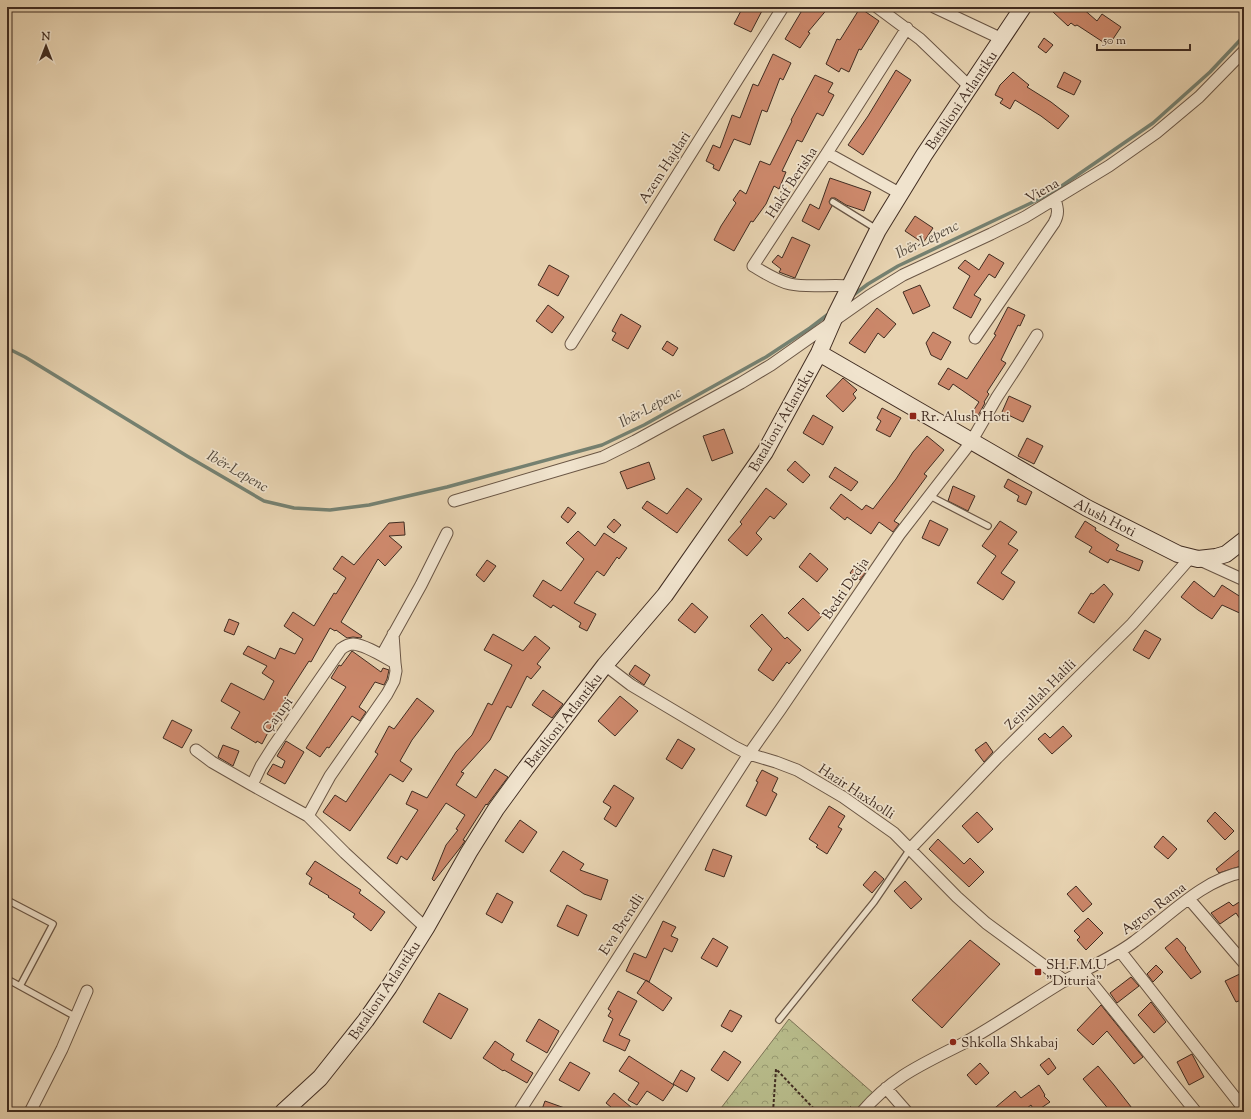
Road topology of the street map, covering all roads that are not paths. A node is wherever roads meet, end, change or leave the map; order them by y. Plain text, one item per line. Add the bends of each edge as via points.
1 (783, 7) edge
2 (878, 7) edge
3 (1023, 7) edge
4 (940, 8) edge
5 (907, 28) junction
6 (1002, 39) junction
7 (1244, 51) edge
8 (970, 87) junction
9 (827, 153) junction
10 (901, 194) junction
11 (1055, 199) junction
12 (833, 202) dead end
13 (878, 230) junction
14 (850, 286) junction
15 (834, 318) junction
16 (1037, 335) dead end
17 (975, 338) dead end
18 (571, 344) dead end
19 (819, 353) junction
20 (971, 442) junction
21 (930, 496) junction
22 (454, 501) dead end
23 (988, 526) dead end
24 (446, 533) dead end
25 (1244, 540) edge
26 (1194, 558) junction
27 (1244, 580) edge
28 (393, 634) junction
29 (382, 655) junction
30 (395, 663) junction
31 (605, 665) junction
32 (196, 750) dead end
33 (749, 754) junction
34 (252, 785) junction
35 (308, 816) junction
36 (910, 849) junction
37 (1244, 872) edge
38 (1189, 899) junction
39 (7, 900) edge
40 (426, 928) junction
41 (1120, 951) junction
42 (1244, 963) edge
43 (1083, 972) junction
44 (7, 979) edge
45 (1066, 981) junction
46 (20, 986) junction
47 (87, 991) dead end
48 (76, 1017) junction
49 (779, 1020) dead end
50 (886, 1088) junction
51 (1244, 1109) edge
52 (30, 1112) edge
53 (284, 1112) edge
54 (519, 1112) edge
55 (862, 1112) edge
56 (907, 1112) edge
57 (1196, 1112) edge

1 - 18 street, Azem Hajdari
2 - 5 street
3 - 6 street, Batalioni Atlantiku
4 - 6 street
5 - 8 street
5 - 9 street, Hakif Berisha
6 - 8 street, Batalioni Atlantiku
7 - 11 street, Viena via 1199,96 1156,133
8 - 10 street, Batalioni Atlantiku
9 - 10 street
9 - 14 street, Hakif Berisha via 753,266 789,284
10 - 13 street, Batalioni Atlantiku
11 - 15 street, Viena via 991,234 903,275
11 - 17 street via 1058,216 1054,223
12 - 13 lane
13 - 14 street, Batalioni Atlantiku
14 - 15 street, Batalioni Atlantiku
15 - 19 street, Batalioni Atlantiku
15 - 22 street, Batalioni Atlantiku via 771,365 603,457
16 - 20 street
19 - 20 street, Alush Hoti
19 - 31 street, Batalioni Atlantiku via 765,452 665,595
20 - 21 street, Bedri Dedja
20 - 26 street, Alush Hoti via 1087,508 1178,554
21 - 23 lane
21 - 33 street, Bedri Dedja via 899,535
24 - 28 street
25 - 26 street via 1226,554 1208,559
26 - 27 street, Alush Hoti
26 - 36 street, Zejnullah Halili
28 - 29 street
28 - 30 street
29 - 30 street, Çajupi
29 - 34 street, Çajupi via 353,644 341,649 273,747
30 - 35 street via 394,681 387,694 330,776
31 - 33 street, Hazir Haxholli via 631,685
31 - 40 street, Batalioni Atlantiku via 496,809
32 - 34 street
33 - 36 street, Hazir Haxholli via 797,770 815,780 894,833
33 - 54 street, Eva Brendli
34 - 35 street
35 - 40 street via 344,853
36 - 45 street, Hazir Haxholli via 986,923
36 - 49 lane via 874,902
37 - 38 street, Agron Rama via 1207,886
38 - 41 street, Agron Rama
38 - 42 street
39 - 46 lane via 53,924
40 - 53 street, Batalioni Atlantiku via 389,987 344,1049 320,1078
41 - 43 street, Agron Rama
41 - 51 street
43 - 45 street, Agron Rama
43 - 57 street
44 - 46 lane
45 - 50 street, Agron Rama via 996,1024 906,1073
46 - 48 lane
47 - 48 street
48 - 52 street
50 - 55 street, Agron Rama
50 - 56 street

